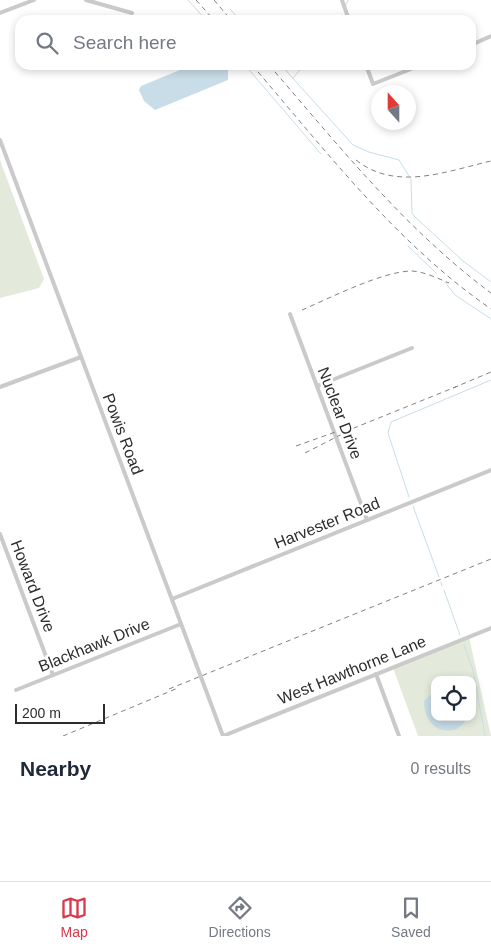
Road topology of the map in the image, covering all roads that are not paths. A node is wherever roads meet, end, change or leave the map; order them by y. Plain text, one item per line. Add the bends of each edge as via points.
1 (34, 0) edge
2 (86, 0) edge
3 (342, 0) edge
4 (0, 13) edge
5 (132, 13) dead end
6 (347, 15) edge
7 (491, 36) edge
8 (476, 42) edge
9 (368, 70) edge
10 (408, 70) edge
11 (0, 140) edge
12 (290, 314) dead end
13 (412, 348) dead end
14 (81, 357) junction
15 (317, 386) junction
16 (0, 387) edge
17 (491, 470) edge
18 (367, 520) junction
19 (0, 534) edge
20 (172, 599) junction
21 (181, 624) junction
22 (491, 628) edge
23 (376, 674) junction
24 (53, 675) junction
25 (16, 690) dead end
26 (223, 736) edge
27 (399, 736) edge

1 - 4 street
2 - 5 street
3 - 6 street
7 - 8 street
9 - 10 street via 373,84
11 - 14 street, Powis Road
12 - 15 street, Nuclear Drive
13 - 15 street
14 - 16 street
14 - 20 street, Powis Road
15 - 18 street, Nuclear Drive
17 - 18 street, Harvester Road
18 - 20 street, Harvester Road
19 - 24 street, Howard Drive
20 - 21 street, Powis Road
21 - 24 street, Blackhawk Drive
21 - 26 street, Powis Road
22 - 23 street, West Hawthorne Lane
23 - 26 street, West Hawthorne Lane
23 - 27 street
24 - 25 street, Blackhawk Drive

